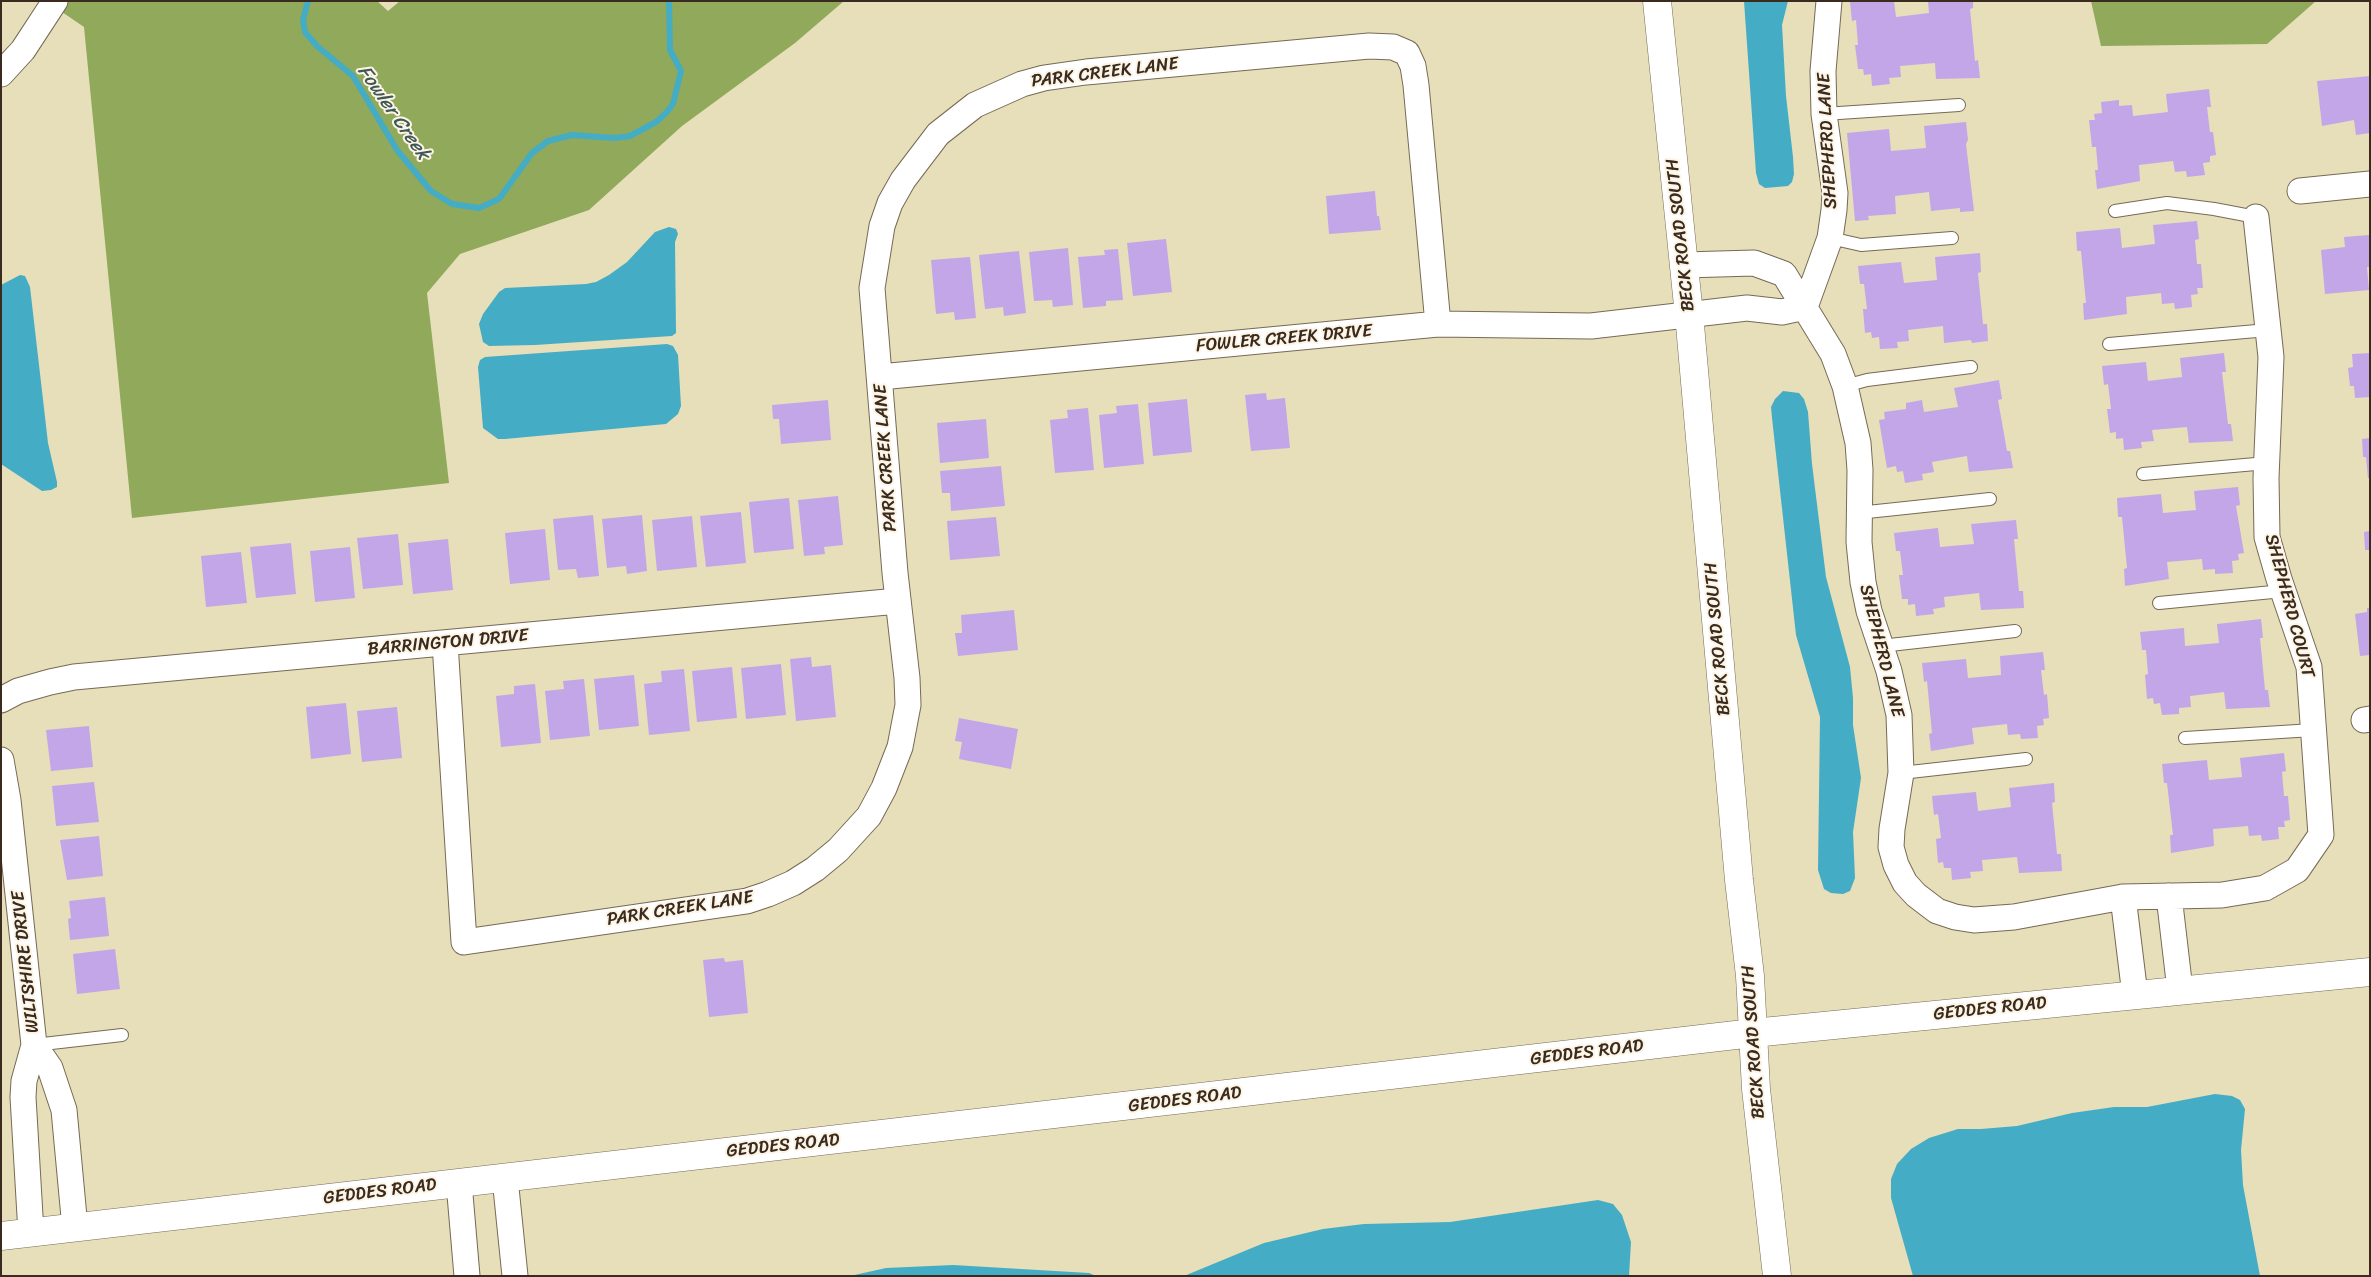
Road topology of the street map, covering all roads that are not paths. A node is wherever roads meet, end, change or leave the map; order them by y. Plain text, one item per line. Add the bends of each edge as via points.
1 (55, 1) edge
2 (1657, 1) edge
3 (1830, 1) edge
4 (1, 74) edge
5 (1959, 105) dead end
6 (1824, 114) junction
7 (2370, 184) edge
8 (2300, 191) dead end
9 (2116, 212) dead end
10 (2256, 218) joint
11 (1830, 238) junction
12 (1952, 238) dead end
13 (1684, 265) junction
14 (1805, 307) junction
15 (1689, 314) junction
16 (1438, 324) junction
17 (2268, 330) junction
18 (2109, 344) dead end
19 (1971, 367) dead end
20 (880, 377) junction
21 (1845, 386) junction
22 (2267, 463) junction
23 (2143, 474) dead end
24 (1990, 498) dead end
25 (1858, 513) junction
26 (2283, 591) junction
27 (898, 601) junction
28 (2159, 604) dead end
29 (2015, 631) dead end
30 (445, 643) junction
31 (1881, 646) junction
32 (1, 700) edge
33 (2313, 730) junction
34 (2185, 738) dead end
35 (2026, 759) dead end
36 (1, 760) edge
37 (1901, 773) junction
38 (2169, 896) junction
39 (2123, 897) junction
40 (2370, 972) edge
41 (2180, 990) junction
42 (2135, 995) junction
43 (1753, 1033) junction
44 (122, 1035) dead end
45 (34, 1045) junction
46 (505, 1178) junction
47 (459, 1183) junction
48 (75, 1228) junction
49 (31, 1233) junction
50 (1, 1236) edge
51 (468, 1276) edge
52 (515, 1276) edge
53 (1777, 1276) edge

1 - 4 street via 23,50
2 - 13 main road, BECK ROAD SOUTH
3 - 6 street, SHEPHERD LANE via 1824,63
5 - 6 lane
6 - 11 street, SHEPHERD LANE via 1835,193
7 - 8 street
9 - 10 lane via 2168,203
10 - 17 street, SHEPHERD COURT
11 - 12 lane via 1861,246
11 - 14 street, SHEPHERD LANE
13 - 14 street, SHEPHERD LANE via 1754,263 1784,274
13 - 15 main road, BECK ROAD SOUTH
14 - 15 street via 1782,312 1747,308
14 - 21 street, SHEPHERD LANE via 1833,354
15 - 16 street, FOWLER CREEK DRIVE via 1591,326
15 - 43 main road, BECK ROAD SOUTH
16 - 20 street, FOWLER CREEK DRIVE
16 - 20 street, PARK CREEK LANE via 1414,66 1407,54 1393,46 1369,46 1106,70 1044,78 999,93 956,118 921,154 890,202 877,255 872,288
17 - 18 lane
17 - 22 street, SHEPHERD COURT via 2271,357
19 - 21 lane via 1868,380
20 - 27 street, PARK CREEK LANE
21 - 25 street, SHEPHERD LANE via 1858,443
22 - 23 lane
22 - 26 street, SHEPHERD COURT via 2268,537
24 - 25 lane
25 - 31 street, SHEPHERD LANE via 1863,582
26 - 28 lane
26 - 33 street, SHEPHERD COURT via 2309,667
27 - 30 street, BARRINGTON DRIVE
27 - 30 street, PARK CREEK LANE via 908,678 908,705 900,747 869,816 838,850 815,869 768,894 747,901 464,942
29 - 31 lane
30 - 32 street, BARRINGTON DRIVE via 74,678 34,686
31 - 37 street, SHEPHERD LANE via 1899,715
33 - 34 lane
33 - 38 street, SHEPHERD COURT via 2321,834 2297,870 2265,888 2222,895
35 - 37 lane
36 - 45 street, WILTSHIRE DRIVE
37 - 39 street, SHEPHERD LANE via 1891,847 1906,883 1937,911 1974,920 2014,917
38 - 39 street, SHEPHERD COURT
38 - 41 street
39 - 42 street
40 - 41 main road, GEDDES ROAD
41 - 42 main road, GEDDES ROAD
42 - 43 main road, GEDDES ROAD
43 - 46 main road, GEDDES ROAD
43 - 53 main road, BECK ROAD SOUTH via 1756,1089
44 - 45 lane
45 - 48 street, WILTSHIRE DRIVE via 50,1068 64,1110
45 - 49 street, WILTSHIRE DRIVE via 23,1098
46 - 47 main road, GEDDES ROAD
46 - 52 street
47 - 48 main road, GEDDES ROAD
47 - 51 street
48 - 49 main road, GEDDES ROAD
49 - 50 main road, GEDDES ROAD

